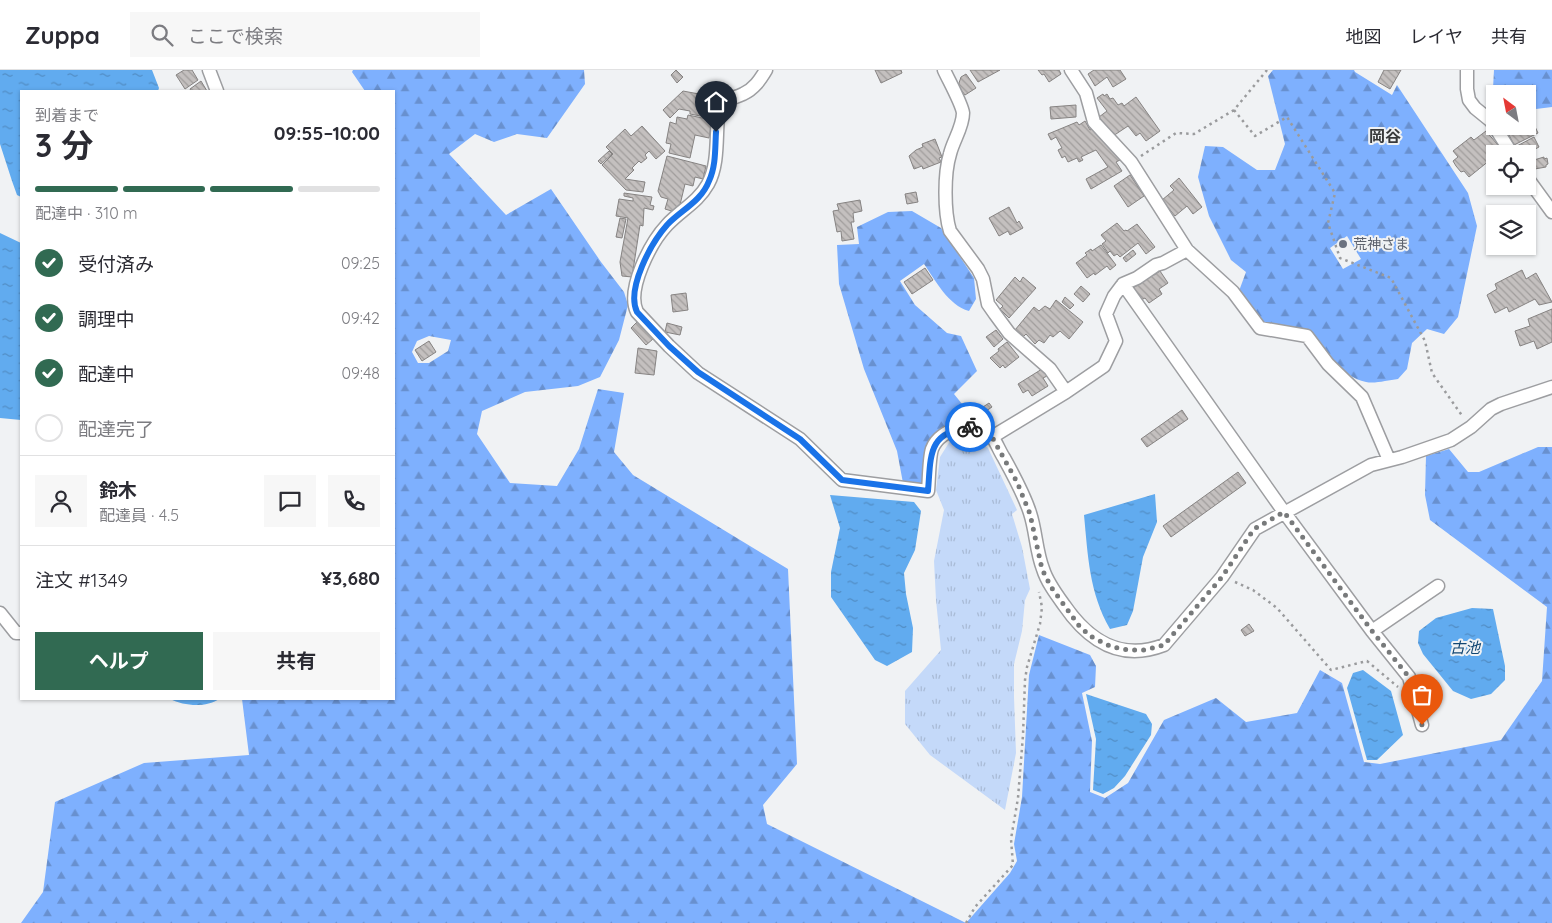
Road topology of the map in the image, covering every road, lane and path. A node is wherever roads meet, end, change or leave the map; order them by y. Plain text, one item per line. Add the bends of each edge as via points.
1 (209, 70) edge
2 (766, 70) edge
3 (944, 70) edge
4 (1071, 70) edge
5 (1267, 70) edge
6 (1467, 70) edge
7 (217, 90) edge
8 (1234, 110) junction
9 (1506, 145) edge
10 (1132, 162) junction
11 (1536, 190) edge
12 (1552, 212) edge
13 (1187, 250) junction
14 (1123, 284) junction
15 (1552, 387) edge
16 (1066, 392) junction
17 (1471, 427) junction
18 (992, 437) junction
19 (1389, 460) junction
20 (1284, 512) junction
21 (1222, 577) junction
22 (1438, 586) dead end
23 (1039, 591) dead end
24 (0, 613) edge
25 (1372, 631) junction
26 (20, 633) edge
27 (1400, 693) dead end
28 (1422, 725) dead end
29 (966, 923) edge

1 - 7 street
2 - 18 street via 752,88 723,102 719,108 715,162 709,182 695,201 668,223 651,248 634,296 637,312 698,372 800,439 842,480 928,491 932,449 942,436 955,429 970,427
3 - 16 street via 963,112 949,155 946,185 950,231 978,269 988,304 995,314 1009,332 1050,368
4 - 10 street via 1086,93 1094,122
5 - 8 path
6 - 9 street via 1469,100 1491,122
8 - 10 path via 1194,134 1176,133
8 - 17 path via 1255,136 1287,117 1335,193 1328,224 1340,258 1391,278 1424,341 1432,373
10 - 13 street
11 - 12 street
13 - 14 street
13 - 19 street via 1233,292 1260,328 1307,336 1328,364 1362,397
14 - 16 street via 1106,314 1116,341 1104,366
14 - 20 street
15 - 17 street via 1501,404
16 - 18 street
17 - 19 street via 1451,440
18 - 21 street via 1027,506 1042,569 1051,587 1080,627 1092,637 1112,647 1129,650 1164,645
19 - 20 street via 1371,466
20 - 21 street via 1254,529
20 - 25 street
21 - 27 path via 1253,590 1277,608 1330,670 1367,661 1397,685
22 - 25 street
23 - 29 path via 1042,607 1040,624 1025,680 1018,798 1011,838 1012,865 975,907
24 - 26 street
25 - 28 street via 1409,677

